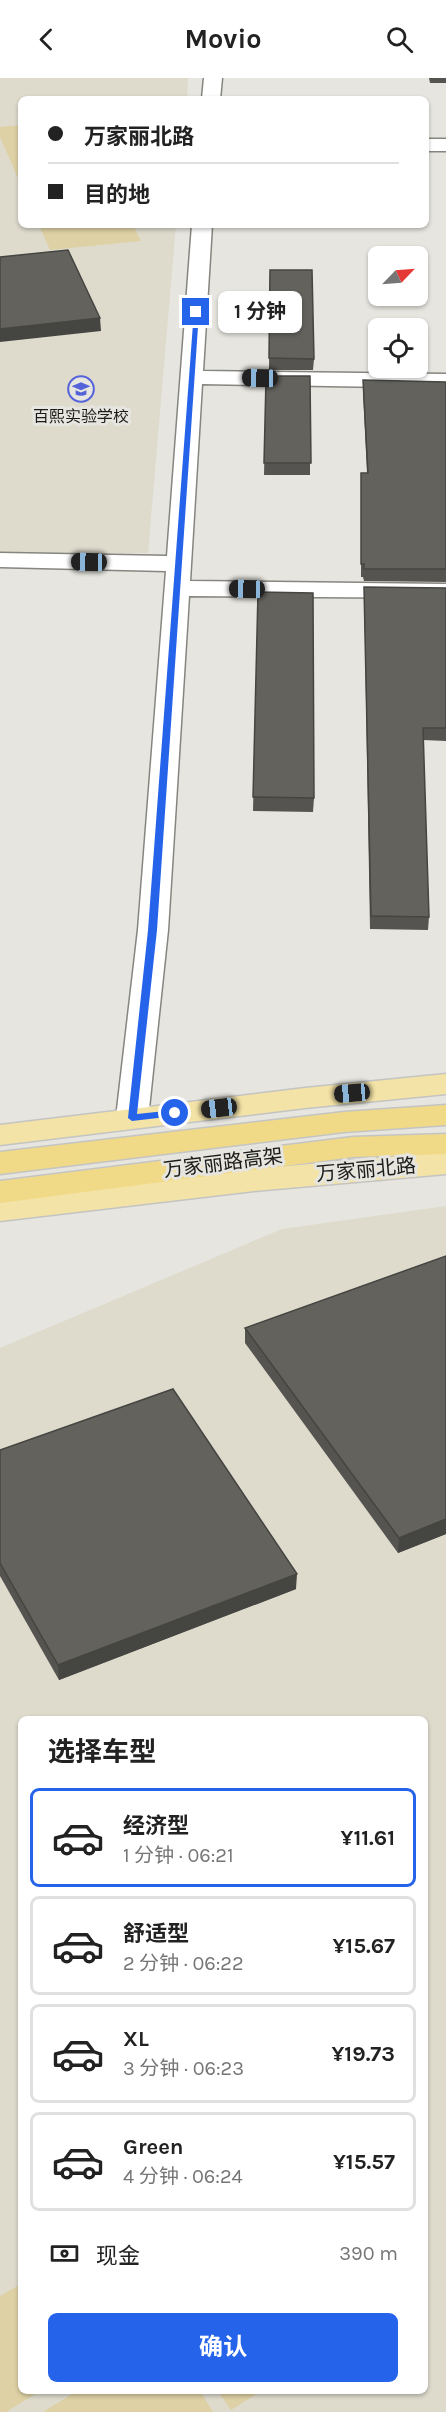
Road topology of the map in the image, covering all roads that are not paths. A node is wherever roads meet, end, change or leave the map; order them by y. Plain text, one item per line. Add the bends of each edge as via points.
1 (213, 78) edge
2 (211, 96) edge
3 (429, 145) edge
4 (446, 145) edge
5 (202, 228) edge
6 (192, 377) junction
7 (446, 381) edge
8 (0, 560) edge
9 (177, 576) junction
10 (446, 591) edge
11 (446, 1084) edge
12 (446, 1115) edge
13 (132, 1118) junction
14 (0, 1135) edge
15 (446, 1144) edge
16 (0, 1163) edge
17 (446, 1163) edge
18 (0, 1192) edge
19 (0, 1210) edge

1 - 2 street
3 - 4 street
5 - 6 street
6 - 7 street
6 - 9 street
8 - 9 street
9 - 10 street
9 - 13 street via 153,930
11 - 13 main road
12 - 16 highway, 万家丽路高架 via 344,1122
13 - 14 main road
15 - 18 highway, 万家丽路高架 via 353,1147
17 - 19 main road, 万家丽北路 via 254,1180

